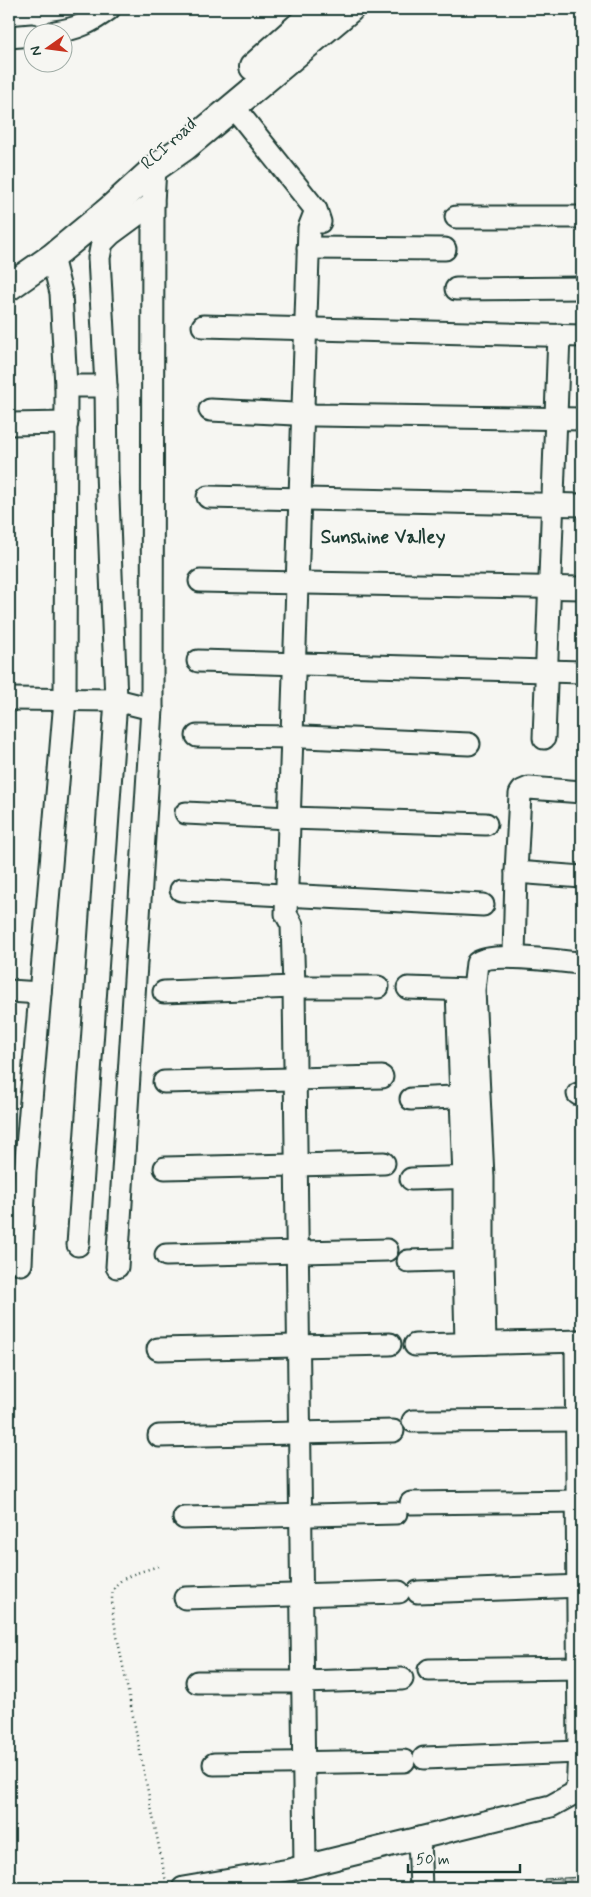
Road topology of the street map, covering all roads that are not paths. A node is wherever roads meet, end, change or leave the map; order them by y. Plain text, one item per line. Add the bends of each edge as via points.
1 (109, 9) edge
2 (318, 9) edge
3 (350, 9) edge
4 (82, 18) edge
5 (22, 36) edge
6 (9, 37) edge
7 (234, 106) junction
8 (155, 168) junction
9 (153, 203) junction
10 (456, 217) dead end
11 (582, 217) edge
12 (314, 248) junction
13 (445, 249) dead end
14 (52, 257) junction
15 (9, 267) edge
16 (9, 287) edge
17 (582, 288) edge
18 (456, 289) dead end
19 (203, 326) dead end
20 (312, 329) junction
21 (559, 335) junction
22 (582, 336) edge
23 (66, 386) junction
24 (106, 386) junction
25 (210, 410) dead end
26 (309, 414) junction
27 (557, 418) junction
28 (582, 419) edge
29 (67, 423) junction
30 (9, 424) edge
31 (208, 497) dead end
32 (306, 500) junction
33 (554, 504) junction
34 (582, 505) edge
35 (200, 581) dead end
36 (303, 582) junction
37 (549, 587) junction
38 (582, 588) edge
39 (198, 661) dead end
40 (300, 664) junction
41 (546, 670) junction
42 (582, 672) edge
43 (9, 699) edge
44 (65, 700) junction
45 (116, 700) junction
46 (152, 709) junction
47 (197, 736) dead end
48 (298, 737) junction
49 (544, 738) dead end
50 (469, 744) dead end
51 (582, 792) edge
52 (186, 813) dead end
53 (296, 818) junction
54 (486, 824) dead end
55 (516, 872) junction
56 (582, 878) edge
57 (182, 890) dead end
58 (293, 895) junction
59 (483, 905) dead end
60 (514, 957) junction
61 (582, 964) edge
62 (294, 987) junction
63 (378, 987) dead end
64 (408, 988) dead end
65 (466, 990) junction
66 (9, 991) edge
67 (164, 992) dead end
68 (40, 993) junction
69 (382, 1077) dead end
70 (295, 1080) junction
71 (164, 1082) dead end
72 (470, 1096) junction
73 (411, 1099) dead end
74 (384, 1163) dead end
75 (296, 1167) junction
76 (165, 1168) dead end
77 (17, 1170) edge
78 (473, 1178) junction
79 (411, 1179) dead end
80 (78, 1245) dead end
81 (387, 1250) dead end
82 (297, 1253) junction
83 (166, 1255) dead end
84 (473, 1260) junction
85 (408, 1261) dead end
86 (21, 1264) dead end
87 (117, 1268) dead end
88 (579, 1341) edge
89 (476, 1343) junction
90 (390, 1344) dead end
91 (415, 1345) dead end
92 (298, 1347) junction
93 (158, 1349) dead end
94 (579, 1420) edge
95 (413, 1422) dead end
96 (393, 1431) dead end
97 (300, 1432) junction
98 (159, 1436) dead end
99 (580, 1501) edge
100 (300, 1516) junction
101 (184, 1518) dead end
102 (580, 1586) edge
103 (302, 1595) junction
104 (185, 1598) dead end
105 (581, 1668) edge
106 (429, 1670) dead end
107 (402, 1679) dead end
108 (197, 1682) dead end
109 (303, 1682) junction
110 (579, 1752) junction
111 (214, 1764) dead end
112 (304, 1764) junction
113 (580, 1790) edge
114 (419, 1838) junction
115 (305, 1866) junction
116 (182, 1888) edge
117 (421, 1888) edge

1 - 4 street via 96,19
2 - 15 main road, RCI road via 159,156
3 - 7 main road
5 - 6 street
7 - 8 main road
7 - 12 street via 316,210 320,224
8 - 9 street
8 - 14 main road
9 - 24 street via 111,234 100,248
9 - 46 street
10 - 11 street
12 - 13 street
12 - 20 street
14 - 16 main road
14 - 23 street via 61,293
17 - 18 street
19 - 20 street
20 - 21 street
20 - 26 street
21 - 22 street
21 - 27 street
23 - 24 street
23 - 29 street
24 - 45 street
25 - 26 street
26 - 27 street
26 - 32 street
27 - 28 street
27 - 33 street
29 - 30 street
29 - 44 street
31 - 32 street
32 - 33 street
32 - 36 street
33 - 34 street
33 - 37 street
35 - 36 street
36 - 37 street
36 - 40 street
37 - 38 street
37 - 41 street
39 - 40 street
40 - 41 street
40 - 48 street
41 - 42 street
41 - 49 street
43 - 44 street
44 - 45 street
44 - 68 street
45 - 46 street
45 - 80 street
46 - 87 street
47 - 48 street
48 - 50 street
48 - 53 street
51 - 55 street via 529,788 522,791
52 - 53 street
53 - 54 street
53 - 58 street
55 - 56 street
55 - 60 street
57 - 58 street
58 - 59 street
58 - 62 street via 299,916 292,925
60 - 61 street
60 - 65 street via 486,958 477,962
62 - 63 street
62 - 67 street
62 - 70 street
64 - 65 street
65 - 72 street
66 - 68 street
68 - 77 street
69 - 70 street
70 - 71 street
70 - 75 street
72 - 73 street
72 - 78 street
74 - 75 street
75 - 76 street
75 - 82 street
77 - 86 street
78 - 79 street
78 - 84 street
81 - 82 street
82 - 83 street
82 - 92 street
84 - 85 street
84 - 89 street
88 - 89 street
88 - 94 street
89 - 91 street
90 - 92 street
92 - 93 street
92 - 97 street
94 - 95 street
94 - 99 street
96 - 97 street
97 - 98 street
97 - 100 street
99 - 100 street
99 - 102 street
100 - 101 street
100 - 103 street
102 - 103 street
102 - 105 street
103 - 104 street
103 - 109 street
105 - 106 street
105 - 110 street
107 - 109 street
108 - 109 street
109 - 112 street
110 - 112 street
110 - 113 street
111 - 112 street
112 - 115 street
113 - 114 street via 551,1806
114 - 115 street
114 - 117 street
115 - 116 street

